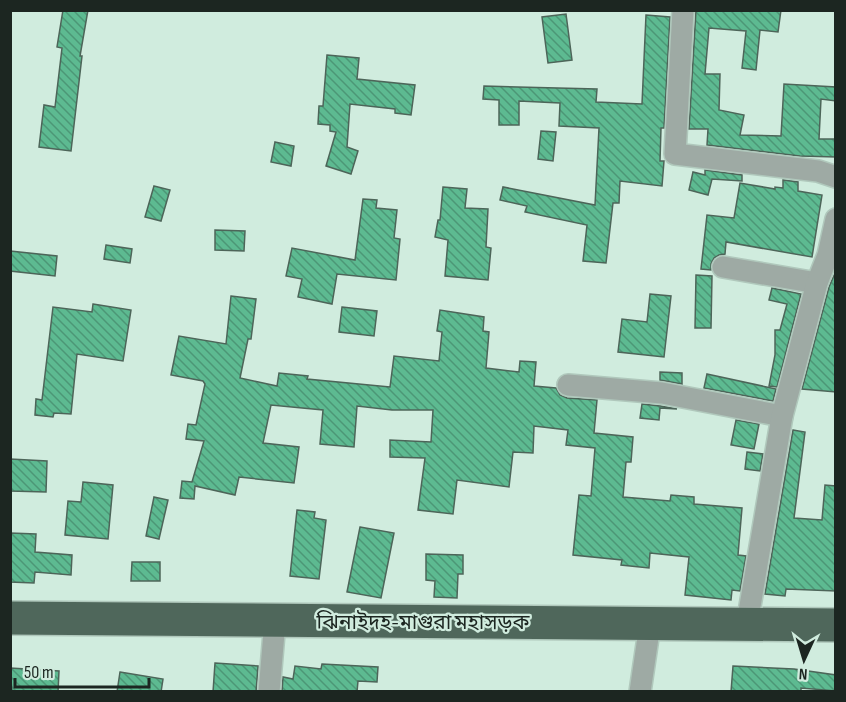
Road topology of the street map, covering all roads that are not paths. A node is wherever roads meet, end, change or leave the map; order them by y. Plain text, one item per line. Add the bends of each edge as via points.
1 (683, 10) edge
2 (836, 177) edge
3 (836, 219) edge
4 (832, 256) edge
5 (723, 267) dead end
6 (817, 283) junction
7 (568, 385) dead end
8 (782, 416) junction
9 (10, 618) edge
10 (275, 621) junction
11 (650, 624) junction
12 (747, 624) junction
13 (836, 625) edge
14 (269, 692) edge
15 (640, 692) edge

1 - 2 street via 675,154 818,171
3 - 4 street
4 - 6 street
5 - 6 street
6 - 8 street
7 - 8 street via 662,393
8 - 12 street
9 - 10 highway, ঝিনাইদহ-মাগুরা মহাসড়ক
10 - 11 highway, ঝিনাইদহ-মাগুরা মহাসড়ক
10 - 14 street
11 - 12 highway, ঝিনাইদহ-মাগুরা মহাসড়ক
11 - 15 street
12 - 13 highway, ঝিনাইদহ-মাগুরা মহাসড়ক

